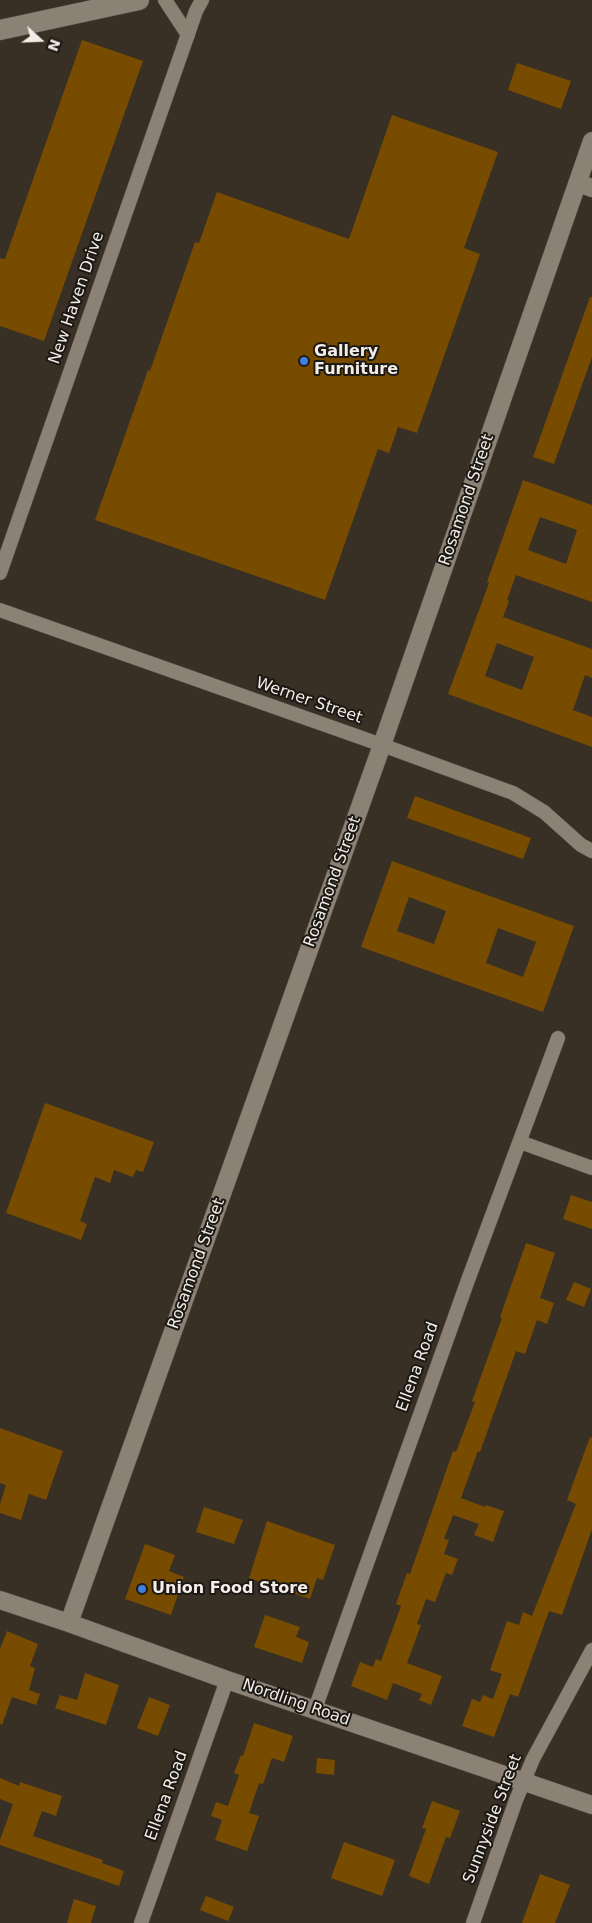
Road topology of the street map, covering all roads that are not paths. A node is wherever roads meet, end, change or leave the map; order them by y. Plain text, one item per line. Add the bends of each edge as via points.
1 (139, 0) edge
2 (165, 0) edge
3 (202, 0) edge
4 (0, 30) edge
5 (188, 35) junction
6 (592, 141) edge
7 (585, 185) edge
8 (0, 573) edge
9 (0, 610) edge
10 (382, 745) junction
11 (592, 852) edge
12 (558, 1038) dead end
13 (520, 1142) junction
14 (592, 1168) edge
15 (0, 1600) edge
16 (69, 1623) junction
17 (592, 1650) edge
18 (227, 1680) junction
19 (315, 1709) junction
20 (524, 1782) junction
21 (592, 1805) edge
22 (141, 1923) edge
23 (472, 1923) edge

1 - 4 main road
2 - 5 street
3 - 5 street, New Haven Drive
5 - 8 street, New Haven Drive
6 - 7 street, Rosamond Street
7 - 10 street, Rosamond Street
9 - 10 street, Werner Street
10 - 11 street, Werner Street via 513,793 544,812
10 - 16 street, Rosamond Street
12 - 13 street, Ellena Road
13 - 14 street
13 - 19 street, Ellena Road
15 - 16 street, Nordling Road
16 - 18 street, Nordling Road
17 - 20 street, Sunnyside Street via 533,1759
18 - 19 street, Nordling Road
18 - 22 street, Ellena Road
19 - 20 street, Nordling Road
20 - 21 street, Nordling Road
20 - 23 street, Sunnyside Street

